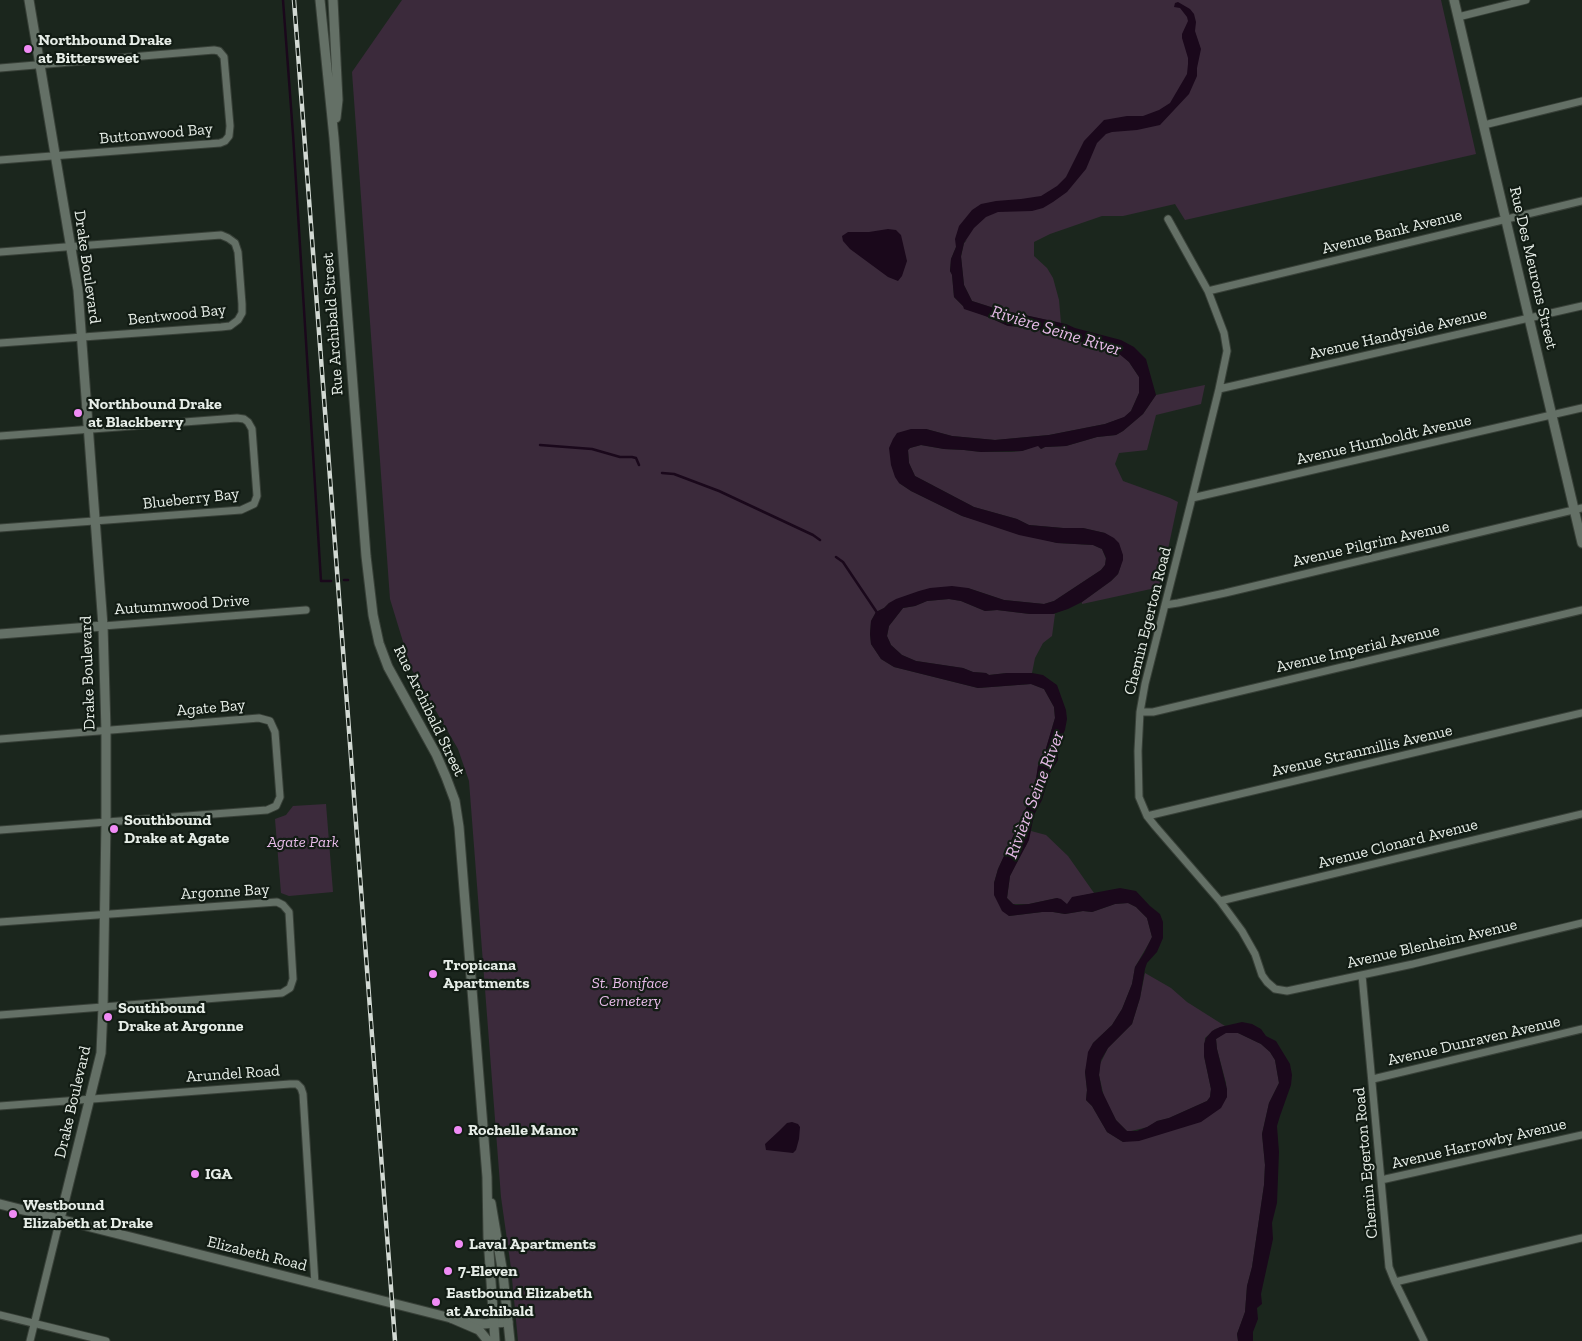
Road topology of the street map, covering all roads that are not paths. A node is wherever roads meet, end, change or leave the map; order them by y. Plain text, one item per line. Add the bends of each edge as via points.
1 (29, 0) edge
2 (320, 0) edge
3 (333, 0) edge
4 (1454, 0) edge
5 (1526, 0) edge
6 (1458, 16) junction
7 (39, 65) junction
8 (0, 68) edge
9 (1582, 102) edge
10 (1484, 125) junction
11 (334, 138) junction
12 (54, 156) junction
13 (0, 160) edge
14 (1582, 201) edge
15 (1168, 219) dead end
16 (1505, 219) junction
17 (70, 247) junction
18 (0, 252) edge
19 (1208, 291) junction
20 (1582, 306) edge
21 (1529, 318) junction
22 (81, 337) junction
23 (0, 344) edge
24 (1219, 389) junction
25 (1582, 408) edge
26 (1552, 415) junction
27 (88, 430) junction
28 (0, 436) edge
29 (1192, 498) junction
30 (1578, 509) edge
31 (94, 522) junction
32 (0, 528) edge
33 (1582, 543) edge
34 (1165, 604) junction
35 (306, 610) dead end
36 (1582, 610) edge
37 (103, 626) junction
38 (0, 634) edge
39 (1140, 712) junction
40 (1582, 713) edge
41 (106, 731) junction
42 (0, 739) edge
43 (1582, 814) edge
44 (1147, 816) junction
45 (106, 822) junction
46 (0, 830) edge
47 (1220, 901) junction
48 (105, 914) junction
49 (0, 922) edge
50 (1582, 923) edge
51 (1362, 975) junction
52 (1287, 991) joint
53 (104, 1007) junction
54 (0, 1015) edge
55 (1582, 1029) edge
56 (1373, 1079) junction
57 (89, 1099) junction
58 (0, 1106) edge
59 (1582, 1135) edge
60 (487, 1177) junction
61 (1381, 1180) junction
62 (0, 1204) edge
63 (60, 1219) junction
64 (1582, 1238) edge
65 (1395, 1282) junction
66 (316, 1284) junction
67 (0, 1315) edge
68 (451, 1318) junction
69 (508, 1322) junction
70 (34, 1323) junction
71 (494, 1324) junction
72 (30, 1341) edge
73 (106, 1341) edge
74 (488, 1341) edge
75 (495, 1341) edge
76 (510, 1341) edge
77 (1424, 1341) edge

1 - 7 street, Drake Boulevard
2 - 11 street, Rue Archibald Street
3 - 11 street, Rue Archibald Street via 338,100
4 - 6 street, Rue Des Meurons Street
5 - 6 street
6 - 10 street, Rue Des Meurons Street
7 - 8 street
7 - 12 street, Drake Boulevard
7 - 12 street, Buttonwood Bay via 209,50 219,51 224,57 230,126 226,141
9 - 10 street
10 - 16 street, Rue Des Meurons Street
11 - 60 street, Rue Archibald Street via 372,615 388,667 436,754 454,801 462,851
12 - 13 street
12 - 17 street, Drake Boulevard
14 - 16 street, Avenue Bank Avenue
15 - 19 street, Chemin Egerton Road
16 - 19 street, Avenue Bank Avenue
16 - 21 street, Rue Des Meurons Street
17 - 18 street, Bentwood Bay
17 - 22 street, Drake Boulevard via 78,290
17 - 22 street, Bentwood Bay via 221,235 235,243 238,252 242,313 230,326
19 - 24 street, Chemin Egerton Road via 1226,342
20 - 21 street, Avenue Handyside Avenue
21 - 24 street, Avenue Handyside Avenue
21 - 26 street, Rue Des Meurons Street
22 - 23 street, Bentwood Bay
22 - 27 street, Drake Boulevard
24 - 29 street, Chemin Egerton Road
25 - 26 street, Avenue Humboldt Avenue
26 - 29 street, Avenue Humboldt Avenue
26 - 30 street, Rue Des Meurons Street
27 - 28 street
27 - 31 street, Drake Boulevard
27 - 31 street, Blueberry Bay via 244,419 252,429 256,479 254,504 241,510
29 - 34 street, Chemin Egerton Road
30 - 33 street, Rue Des Meurons Street
30 - 34 street, Avenue Pilgrim Avenue via 1225,593
31 - 32 street
31 - 37 street, Drake Boulevard
34 - 39 street, Chemin Egerton Road
35 - 37 street, Autumnwood Drive
36 - 39 street, Avenue Imperial Avenue via 1153,712
37 - 38 street, Autumnwood Drive
37 - 41 street, Drake Boulevard
39 - 44 street, Chemin Egerton Road via 1139,797
40 - 44 street, Avenue Stranmillis Avenue
41 - 42 street
41 - 45 street, Drake Boulevard
41 - 45 street, Agate Bay via 259,718 270,721 275,732 280,797 276,806 267,810
43 - 47 street, Avenue Clonard Avenue
44 - 47 street, Chemin Egerton Road
45 - 46 street
45 - 48 street, Drake Boulevard
47 - 52 street, Chemin Egerton Road via 1242,931 1267,982 1275,989
48 - 49 street, Argonne Bay
48 - 53 street, Drake Boulevard
48 - 53 street, Argonne Bay via 277,902 289,912 293,978 290,988 282,993
50 - 51 street, Avenue Blenheim Avenue
51 - 52 street, Avenue Blenheim Avenue
51 - 56 street, Chemin Egerton Road
53 - 54 street, Argonne Bay
53 - 57 street, Drake Boulevard via 101,1053
55 - 56 street, Avenue Dunraven Avenue
56 - 61 street, Chemin Egerton Road
57 - 58 street, Arundel Road
57 - 63 street, Drake Boulevard
57 - 66 street, Arundel Road via 297,1084 301,1088
59 - 61 street, Avenue Harrowby Avenue
60 - 69 street, Rue Archibald Street
60 - 71 street, Rue Archibald Street
61 - 65 street, Chemin Egerton Road via 1389,1267
62 - 63 street, Elizabeth Road
63 - 66 street, Elizabeth Road
63 - 70 street, Drake Boulevard
64 - 65 street
65 - 77 street, Chemin Egerton Road
66 - 68 street, Elizabeth Road
67 - 70 street
68 - 71 street, Elizabeth Road
68 - 74 street via 479,1330
69 - 71 street, Elizabeth Road
69 - 76 street, Rue Archibald Street
70 - 72 street, Drake Boulevard
70 - 73 street
71 - 75 street, Rue Archibald Street

